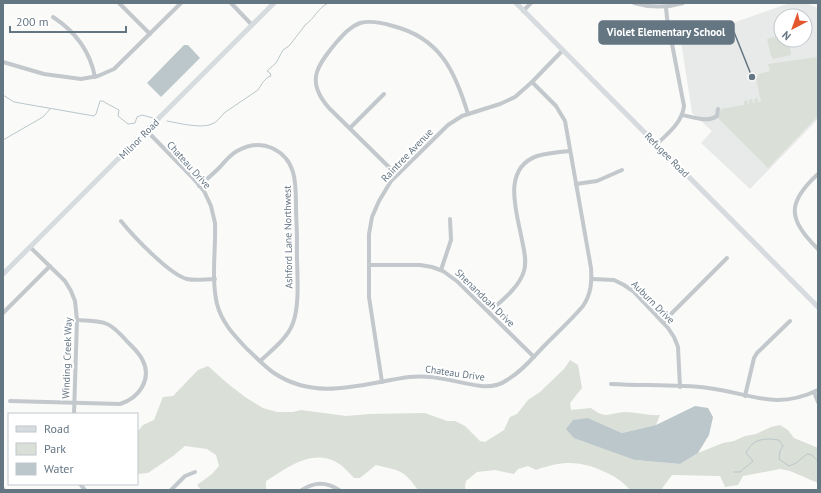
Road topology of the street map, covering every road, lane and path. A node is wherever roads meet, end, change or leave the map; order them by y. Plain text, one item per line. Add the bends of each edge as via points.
1 (119, 3) edge
2 (181, 3) edge
3 (231, 3) edge
4 (274, 3) edge
5 (516, 3) edge
6 (531, 3) edge
7 (634, 3) edge
8 (683, 3) edge
9 (666, 7) junction
10 (523, 11) junction
11 (53, 17) dead end
12 (252, 25) junction
13 (150, 34) junction
14 (562, 51) junction
15 (3, 62) edge
16 (95, 77) junction
17 (532, 82) junction
18 (384, 94) dead end
19 (718, 109) dead end
20 (468, 114) junction
21 (682, 115) junction
22 (350, 128) junction
23 (147, 131) junction
24 (656, 145) junction
25 (570, 151) junction
26 (622, 170) dead end
27 (818, 174) edge
28 (397, 175) junction
29 (576, 184) junction
30 (199, 186) junction
31 (450, 219) dead end
32 (121, 221) dead end
33 (30, 247) junction
34 (818, 249) edge
35 (727, 258) dead end
36 (368, 265) junction
37 (50, 266) junction
38 (441, 270) junction
39 (3, 274) edge
40 (215, 279) junction
41 (592, 279) junction
42 (818, 307) edge
43 (489, 312) junction
44 (3, 313) edge
45 (77, 320) junction
46 (790, 321) dead end
47 (663, 322) junction
48 (534, 357) junction
49 (260, 362) junction
50 (382, 382) junction
51 (610, 384) dead end
52 (680, 387) junction
53 (816, 391) edge
54 (744, 396) junction
55 (10, 401) dead end
56 (818, 402) edge
57 (74, 403) junction
58 (74, 413) edge
59 (195, 472) dead end
60 (171, 490) edge
61 (302, 490) edge
62 (339, 490) edge

1 - 13 street
2 - 13 street
3 - 12 street
4 - 12 main road, Milnor Road
5 - 10 main road, Refugee Road
6 - 10 street
7 - 9 street
8 - 9 street
9 - 21 street via 684,100
10 - 14 main road, Refugee Road
11 - 16 street via 72,31 86,49
12 - 23 main road, Milnor Road
13 - 16 street via 114,69
14 - 17 street, Raintree Avenue
14 - 24 main road, Refugee Road
15 - 16 street via 44,74 81,79
17 - 20 street, Raintree Avenue via 505,102
17 - 25 street, Chateau Drive via 560,110 565,121
18 - 22 street
19 - 21 street via 717,116 712,119
20 - 22 street via 451,69 434,47 405,30 383,23 366,22 356,25 343,35 321,62 315,77 316,89 322,99
20 - 28 street, Raintree Avenue via 448,125
21 - 24 street via 673,129
22 - 28 street
23 - 30 street, Chateau Drive
23 - 33 main road, Milnor Road
24 - 42 main road, Refugee Road
25 - 29 street, Chateau Drive
25 - 43 street via 536,157 522,166 516,176 514,193 524,251 524,271 516,285
26 - 29 street via 597,181
27 - 34 street via 800,193 795,209 796,221 801,231
28 - 36 street, Raintree Avenue via 384,191 372,217
29 - 41 street, Chateau Drive
30 - 40 street, Chateau Drive via 213,213
30 - 49 street, Ashford Lane Northwest via 229,156 249,146 266,146 276,150 289,162 294,172 296,314 291,329
31 - 38 street via 451,240
32 - 40 street via 172,272 187,279
33 - 37 street, Winding Creek Way
33 - 39 main road, Milnor Road
35 - 47 street
36 - 38 street, Shenandoah Drive via 420,265
36 - 50 street, Raintree Avenue via 370,308
37 - 44 street
37 - 45 street, Winding Creek Way via 71,291
38 - 43 street, Shenandoah Drive via 458,282
40 - 49 street, Chateau Drive via 222,319
41 - 47 street, Auburn Drive via 614,280 624,285
41 - 48 street, Chateau Drive via 583,306
43 - 48 street, Shenandoah Drive
45 - 57 street, Winding Creek Way
45 - 57 street via 99,321 115,329 141,357 146,376 142,388 125,403
46 - 54 street via 757,353
47 - 52 street, Auburn Drive via 678,348
48 - 50 street, Chateau Drive via 509,379 493,386 419,376
49 - 50 street, Chateau Drive via 284,378 311,387 339,389
51 - 52 street
52 - 54 street via 709,388
53 - 54 street via 797,398 780,400
53 - 56 street
55 - 57 street
57 - 58 street, Winding Creek Way
59 - 60 street via 185,476
61 - 62 street via 318,484 329,485

